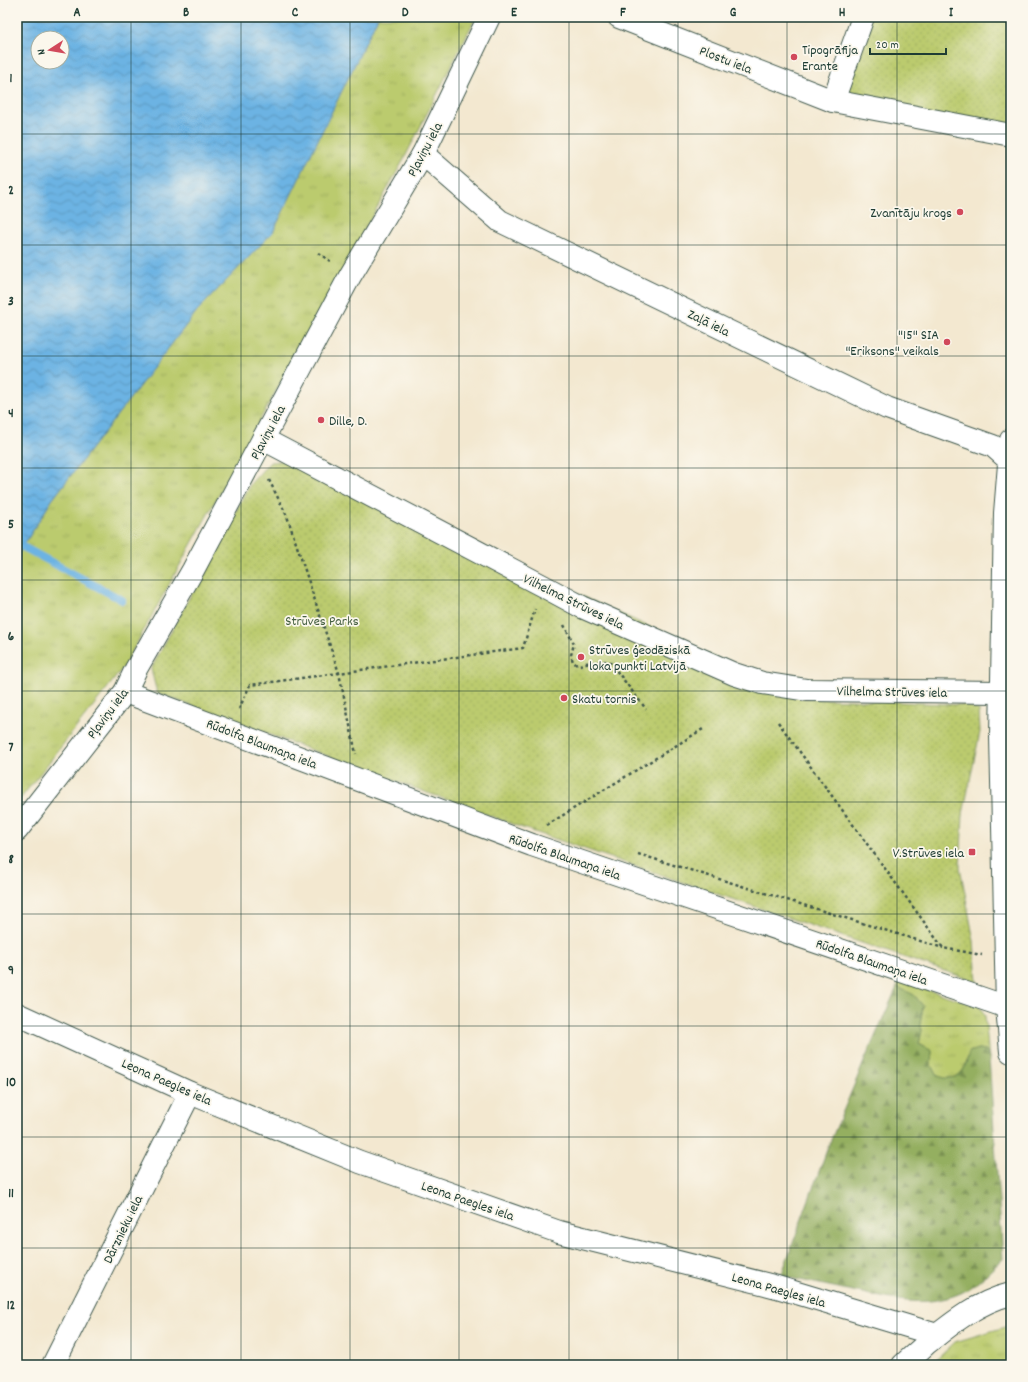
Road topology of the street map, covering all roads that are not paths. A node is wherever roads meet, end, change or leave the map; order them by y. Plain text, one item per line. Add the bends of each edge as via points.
1 (489, 17) edge
2 (619, 17) edge
3 (863, 17) edge
4 (833, 101) junction
5 (1011, 135) edge
6 (423, 154) junction
7 (264, 439) junction
8 (1010, 454) edge
9 (125, 692) junction
10 (1007, 693) edge
11 (17, 830) edge
12 (1009, 1007) edge
13 (17, 1014) edge
14 (1011, 1052) edge
15 (190, 1093) junction
16 (1011, 1294) edge
17 (937, 1335) junction
18 (53, 1365) edge
19 (903, 1365) edge

1 - 6 street, Pļaviņu iela
2 - 4 street, Plostu iela
3 - 4 street
4 - 5 street, Plostu iela
6 - 7 street, Pļaviņu iela via 350,276
6 - 8 street, Zaļā iela via 500,221 887,408
7 - 9 street, Pļaviņu iela
7 - 10 street, Vilhelma Strūves iela via 582,607 734,674 762,683 807,690
8 - 10 street via 1005,513
9 - 11 street, Pļaviņu iela
9 - 12 street, Rūdolfa Blaumaņa iela via 532,845
10 - 12 street via 1001,736
12 - 14 street
13 - 15 street, Leona Paegles iela
15 - 17 street, Leona Paegles iela via 360,1162 559,1232 777,1287
15 - 18 street, Dārznieku iela
16 - 17 street via 980,1305
17 - 19 street

